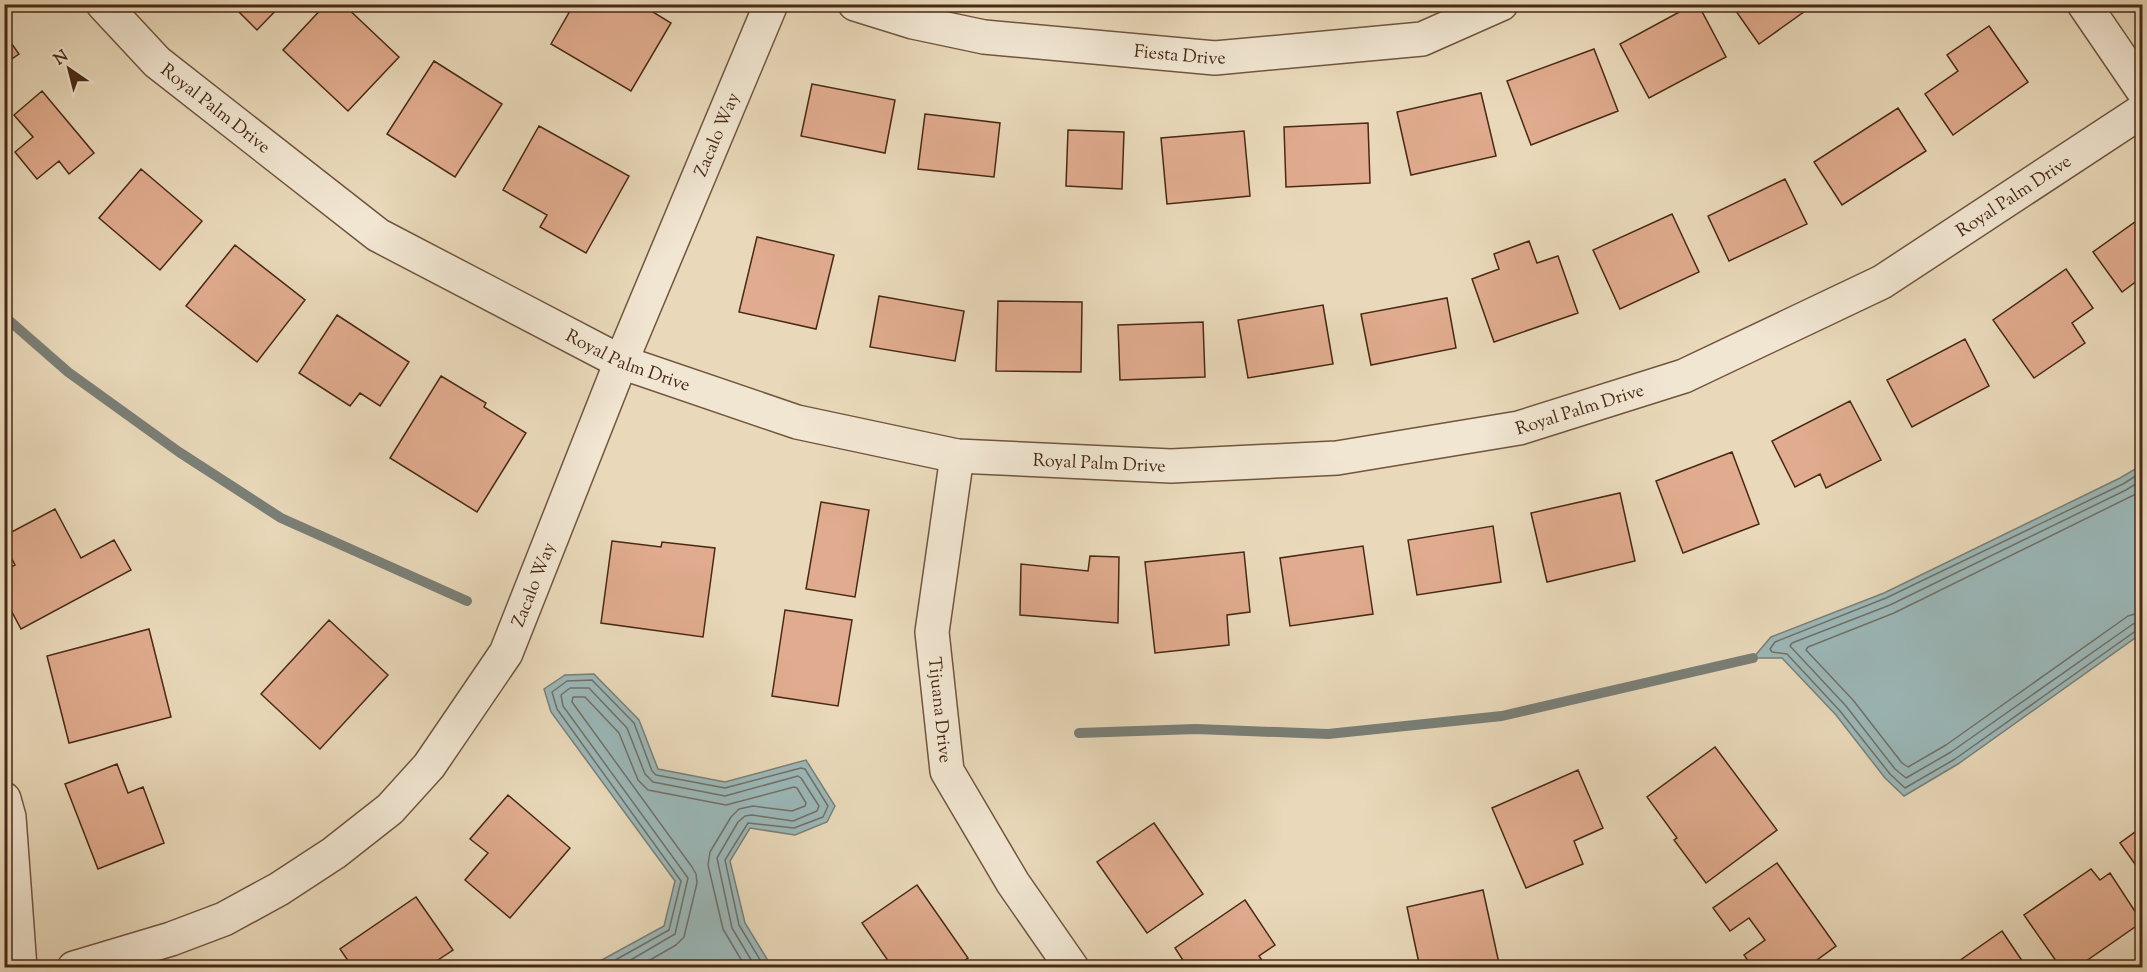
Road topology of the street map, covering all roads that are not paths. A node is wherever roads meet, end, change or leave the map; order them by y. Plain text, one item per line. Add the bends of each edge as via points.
1 (104, 4) edge
2 (771, 4) edge
3 (855, 4) edge
4 (1502, 4) edge
5 (2084, 4) edge
6 (2142, 89) edge
7 (2142, 111) edge
8 (621, 362) junction
9 (957, 456) junction
10 (4, 799) edge
11 (20, 968) edge
12 (74, 968) edge
13 (1072, 968) edge

1 - 8 street, Royal Palm Drive via 157,63 378,235
2 - 8 street, Zacalo Way
3 - 4 street, Fiesta Drive via 913,22 984,37 1215,58 1422,39
5 - 6 street
7 - 9 street, Royal Palm Drive via 1882,282 1684,376 1520,428 1337,458 1171,466
8 - 9 street, Royal Palm Drive via 797,422
8 - 12 street, Zacalo Way via 506,653 429,766 390,809 279,890 224,919
9 - 13 street, Tijuana Drive via 932,632 947,771 1013,884
10 - 11 street via 9,817

